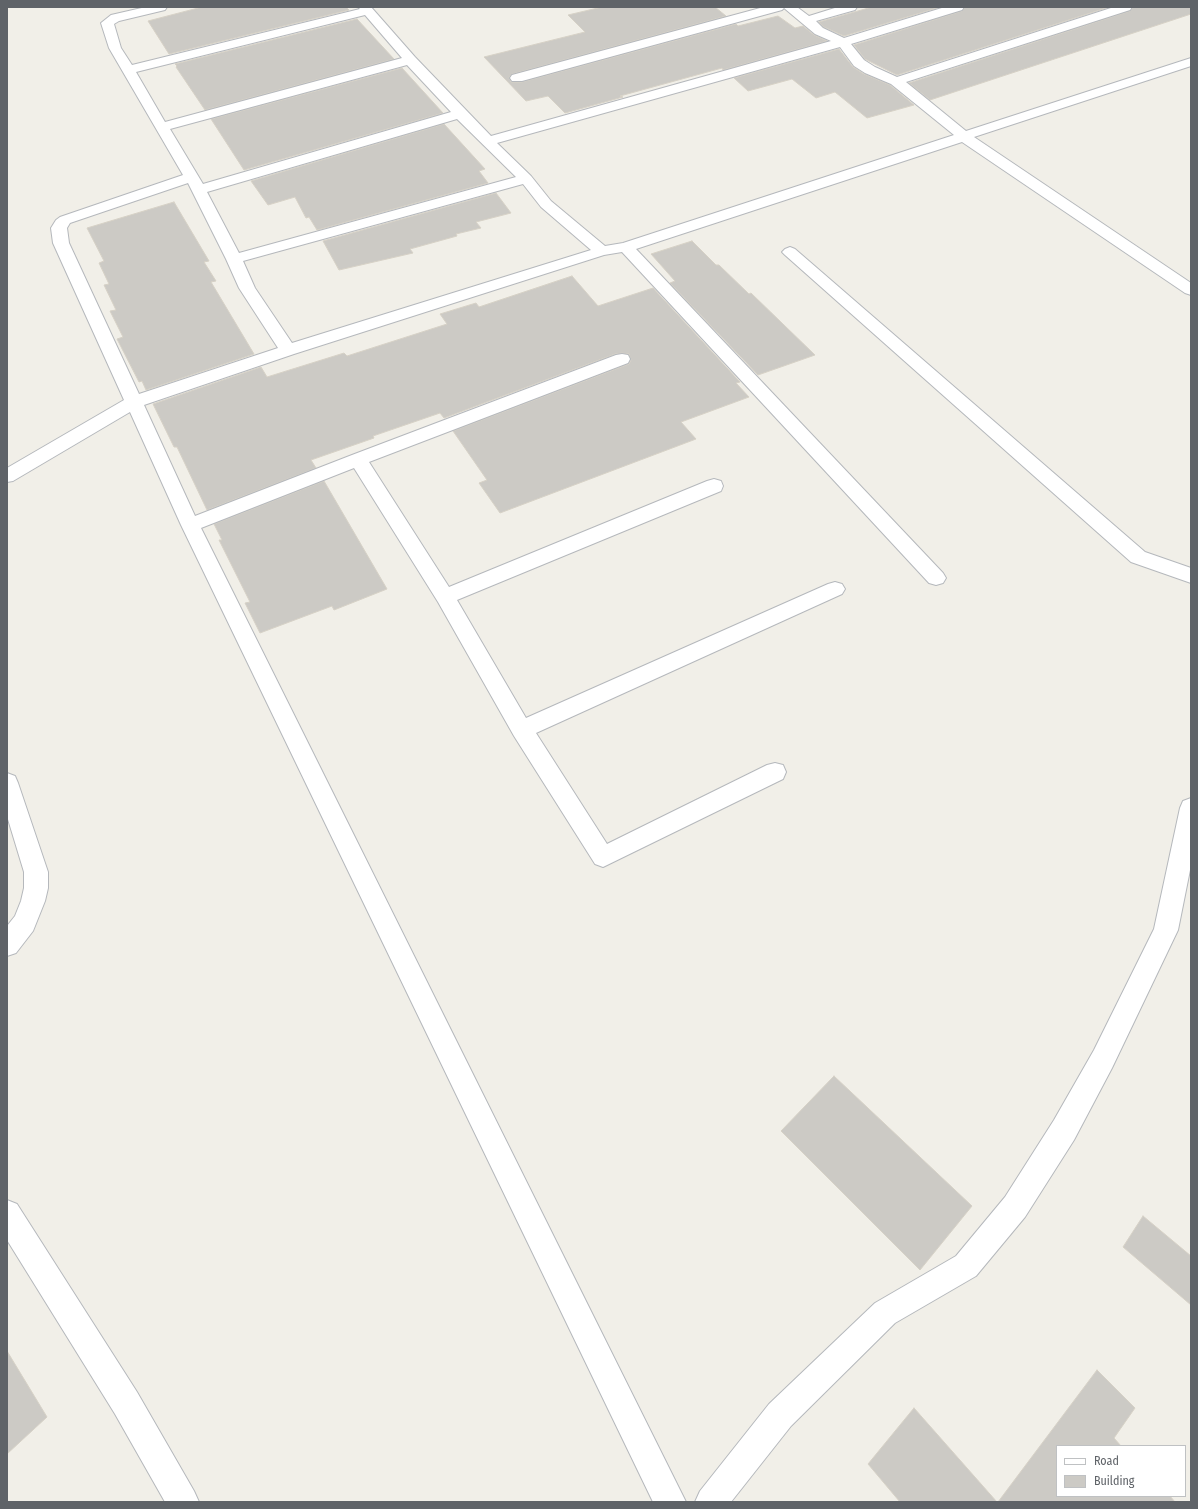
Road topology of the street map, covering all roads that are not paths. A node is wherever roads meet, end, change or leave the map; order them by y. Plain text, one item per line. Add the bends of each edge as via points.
1 (161, 7) edge
2 (778, 7) edge
3 (789, 7) edge
4 (851, 7) edge
5 (958, 7) edge
6 (1126, 7) edge
7 (366, 9) edge
8 (807, 20) junction
9 (843, 42) junction
10 (410, 60) junction
11 (1191, 62) edge
12 (128, 70) junction
13 (517, 78) dead end
14 (896, 81) junction
15 (460, 114) junction
16 (161, 127) junction
17 (963, 136) junction
18 (489, 141) junction
19 (526, 179) junction
20 (195, 184) junction
21 (626, 247) junction
22 (602, 251) junction
23 (790, 252) dead end
24 (234, 259) junction
25 (1191, 290) edge
26 (288, 350) junction
27 (622, 359) dead end
28 (134, 402) junction
29 (358, 459) junction
30 (7, 476) edge
31 (714, 486) dead end
32 (190, 525) junction
33 (1191, 576) edge
34 (936, 578) dead end
35 (835, 589) dead end
36 (444, 597) junction
37 (522, 730) junction
38 (775, 772) dead end
39 (7, 783) edge
40 (1191, 808) edge
41 (7, 945) edge
42 (7, 1214) edge
43 (183, 1502) edge
44 (670, 1502) edge
45 (711, 1502) edge

1 - 12 street via 115,18 107,23 115,48
2 - 13 street
3 - 8 street
4 - 8 street
5 - 9 street
6 - 14 street
7 - 10 street
7 - 12 street
8 - 9 street via 819,31
9 - 14 street via 859,63
9 - 18 street
10 - 15 street
10 - 16 street
11 - 17 street
12 - 16 street
14 - 17 street
15 - 18 street
15 - 20 street
16 - 20 street
17 - 21 street
17 - 25 street
18 - 19 street
19 - 22 street via 546,204
19 - 24 street
20 - 24 street
20 - 28 street via 70,218 59,225 61,243
21 - 22 street
21 - 34 street
22 - 26 street
23 - 33 street via 1138,557
24 - 26 street via 247,288
26 - 28 street
27 - 29 street
28 - 30 street
28 - 32 street
29 - 32 street
29 - 36 street
31 - 36 street
32 - 44 street
35 - 37 street
36 - 37 street
37 - 38 street via 603,857
39 - 41 street via 36,872 36,888 24,923
40 - 45 street via 1166,930 1103,1059 1064,1130 1015,1207 966,1266 885,1313 780,1415
42 - 43 street via 126,1403

